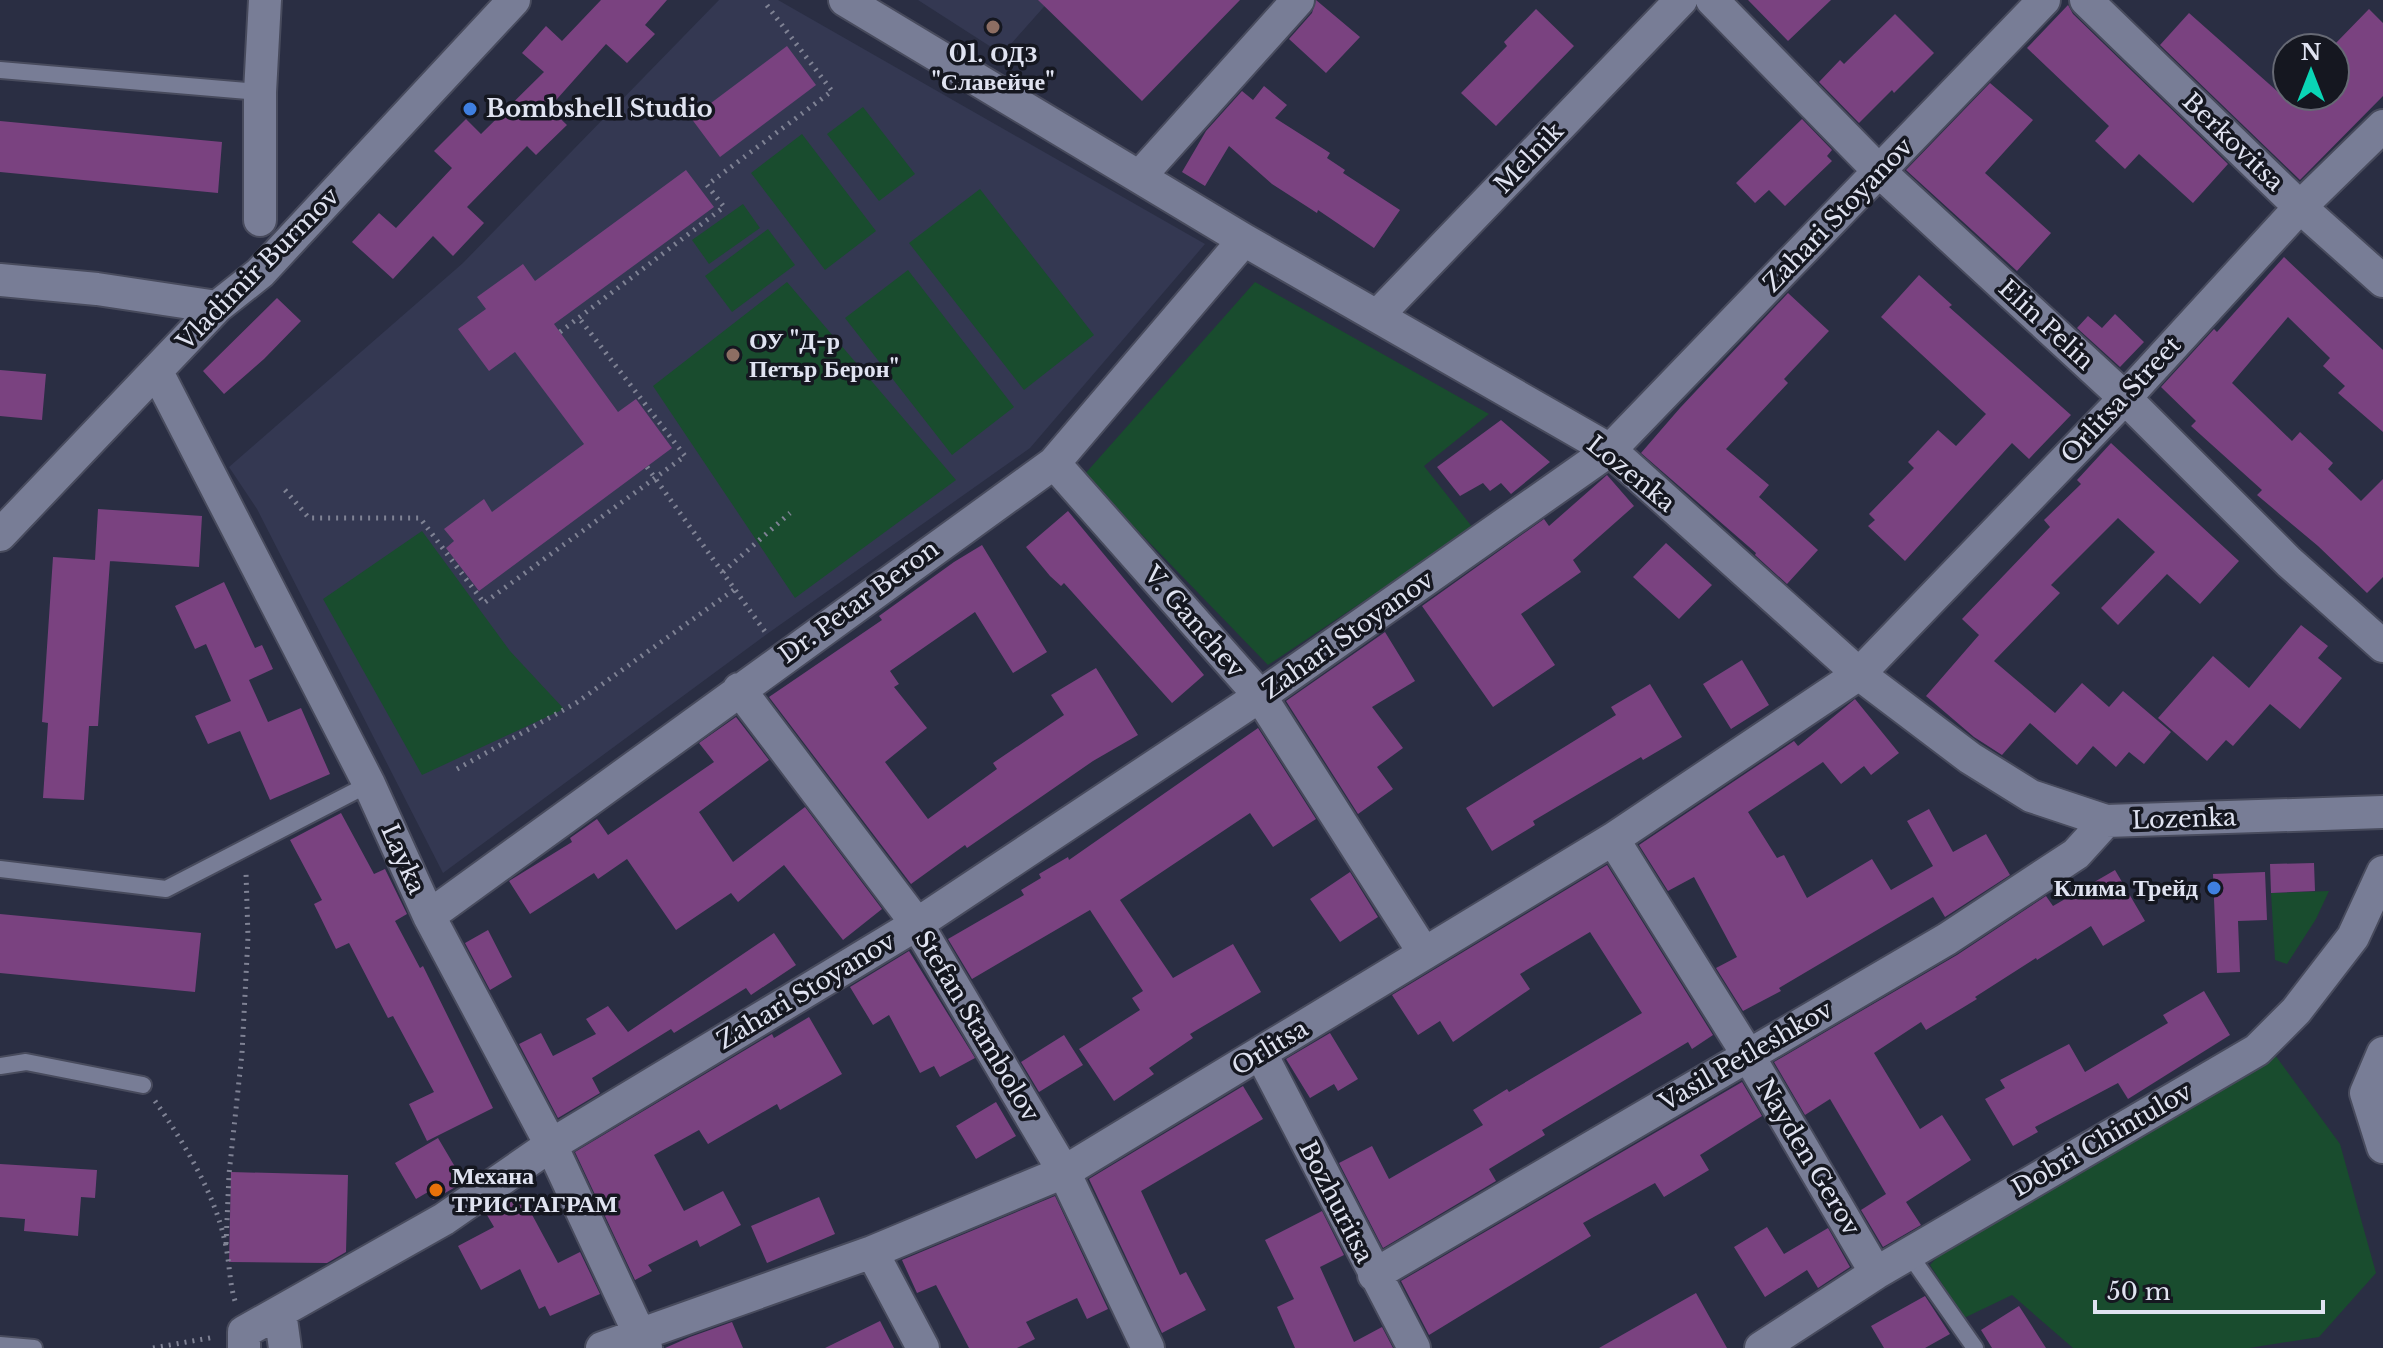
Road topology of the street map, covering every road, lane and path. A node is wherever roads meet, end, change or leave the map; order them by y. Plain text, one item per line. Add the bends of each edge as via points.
1 (265, 0) edge
2 (514, 0) edge
3 (845, 0) edge
4 (1298, 0) edge
5 (1681, 0) edge
6 (1712, 0) edge
7 (2044, 0) edge
8 (2086, 0) edge
9 (766, 4) dead end
10 (0, 70) edge
11 (260, 92) junction
12 (2383, 126) edge
13 (1880, 172) junction
14 (1140, 176) junction
15 (2300, 207) junction
16 (260, 220) dead end
17 (1244, 240) junction
18 (0, 280) edge
19 (2383, 281) edge
20 (217, 307) junction
21 (1378, 315) junction
22 (579, 318) junction
23 (560, 332) dead end
24 (157, 372) junction
25 (2125, 398) junction
26 (1610, 450) junction
27 (1054, 463) junction
28 (647, 467) dead end
29 (655, 478) junction
30 (285, 490) dead end
31 (790, 513) dead end
32 (0, 535) edge
33 (723, 572) junction
34 (735, 589) junction
35 (2383, 646) edge
36 (783, 657) junction
37 (1859, 674) junction
38 (739, 689) junction
39 (1260, 696) junction
40 (457, 769) dead end
41 (369, 784) junction
42 (2383, 812) edge
43 (2106, 821) junction
44 (1613, 839) junction
45 (245, 848) junction
46 (0, 869) edge
47 (2383, 872) edge
48 (429, 916) junction
49 (917, 924) junction
50 (1424, 953) junction
51 (2383, 1053) edge
52 (1261, 1054) junction
53 (1748, 1055) junction
54 (0, 1066) edge
55 (143, 1085) joint
56 (551, 1145) junction
57 (2383, 1147) edge
58 (1064, 1172) junction
59 (226, 1244) junction
60 (872, 1252) junction
61 (1909, 1254) junction
62 (1876, 1273) junction
63 (1374, 1275) junction
64 (280, 1312) junction
65 (244, 1340) edge
66 (642, 1341) edge
67 (0, 1345) edge
68 (34, 1348) edge
69 (153, 1348) edge
70 (285, 1348) edge
71 (602, 1348) edge
72 (923, 1348) edge
73 (1148, 1348) edge
74 (1414, 1348) edge
75 (1761, 1348) edge
76 (1975, 1348) edge

1 - 11 street
2 - 20 street, Vladimir Burmov via 260,273
3 - 14 street, Lozenka
4 - 14 street
5 - 21 street, Melnik
6 - 13 street, Elin Pelin
7 - 13 street, Zahari Stoyanov
8 - 15 street, Berkovitsa
9 - 22 path via 832,91 707,185 724,207
10 - 11 lane
11 - 16 street
12 - 15 street, Orlitsa Street
13 - 25 street, Elin Pelin
13 - 26 street, Zahari Stoyanov
14 - 17 street, Lozenka
15 - 19 street, Berkovitsa
15 - 25 street, Orlitsa Street
17 - 21 street, Lozenka
17 - 27 street, Dr. Petar Beron
18 - 20 street
20 - 24 street, Vladimir Burmov
21 - 26 street, Lozenka
22 - 23 path
22 - 29 path via 685,456
24 - 32 street, Vladimir Burmov
24 - 41 street, Layka
25 - 35 street, Elin Pelin via 2289,562
25 - 37 street, Orlitsa Street
26 - 37 street, Lozenka
26 - 39 street, Zahari Stoyanov
27 - 36 street, Dr. Petar Beron
27 - 39 street, V. Ganchev
28 - 29 path
29 - 30 path via 484,603 420,518 309,518
29 - 33 path
31 - 33 path
33 - 34 path
34 - 36 path
34 - 40 path via 576,703
36 - 38 street, Dr. Petar Beron
37 - 43 street, Lozenka via 1970,758 2031,796
37 - 44 street, Orlitsa
38 - 48 street, Dr. Petar Beron
38 - 49 street, Stefan Stambolov
39 - 49 street, Zahari Stoyanov
39 - 50 street, V. Ganchev
41 - 45 lane
41 - 48 street, Layka
42 - 43 street, Lozenka
43 - 53 street, Vasil Petleshkov via 2076,854 1947,939
44 - 50 street, Orlitsa
44 - 53 street, Nayden Gerov
45 - 46 lane via 166,889
45 - 59 path via 247,951
47 - 61 street, Dobri Chintulov via 2353,937 2296,1011 2257,1050
48 - 56 street, Layka
49 - 56 street, Zahari Stoyanov
49 - 58 street, Stefan Stambolov
50 - 52 street, Orlitsa
51 - 57 street via 2366,1093
52 - 58 street, Orlitsa
52 - 63 street, Bozhuritsa
53 - 62 street, Nayden Gerov
53 - 63 street, Vasil Petleshkov
54 - 55 lane via 26,1062
55 - 59 path via 178,1134
56 - 64 street, Zahari Stoyanov via 444,1219
56 - 66 street, Layka
58 - 60 street, Orlitsa
58 - 73 street, Stefan Stambolov
59 - 65 path via 229,1283
60 - 66 street, Orlitsa
60 - 72 street
61 - 62 street, Dobri Chintulov
61 - 76 lane
62 - 75 street, Dobri Chintulov
63 - 74 street, Bozhuritsa
64 - 65 street
64 - 70 street
65 - 69 path
66 - 71 street, Orlitsa
67 - 68 lane

